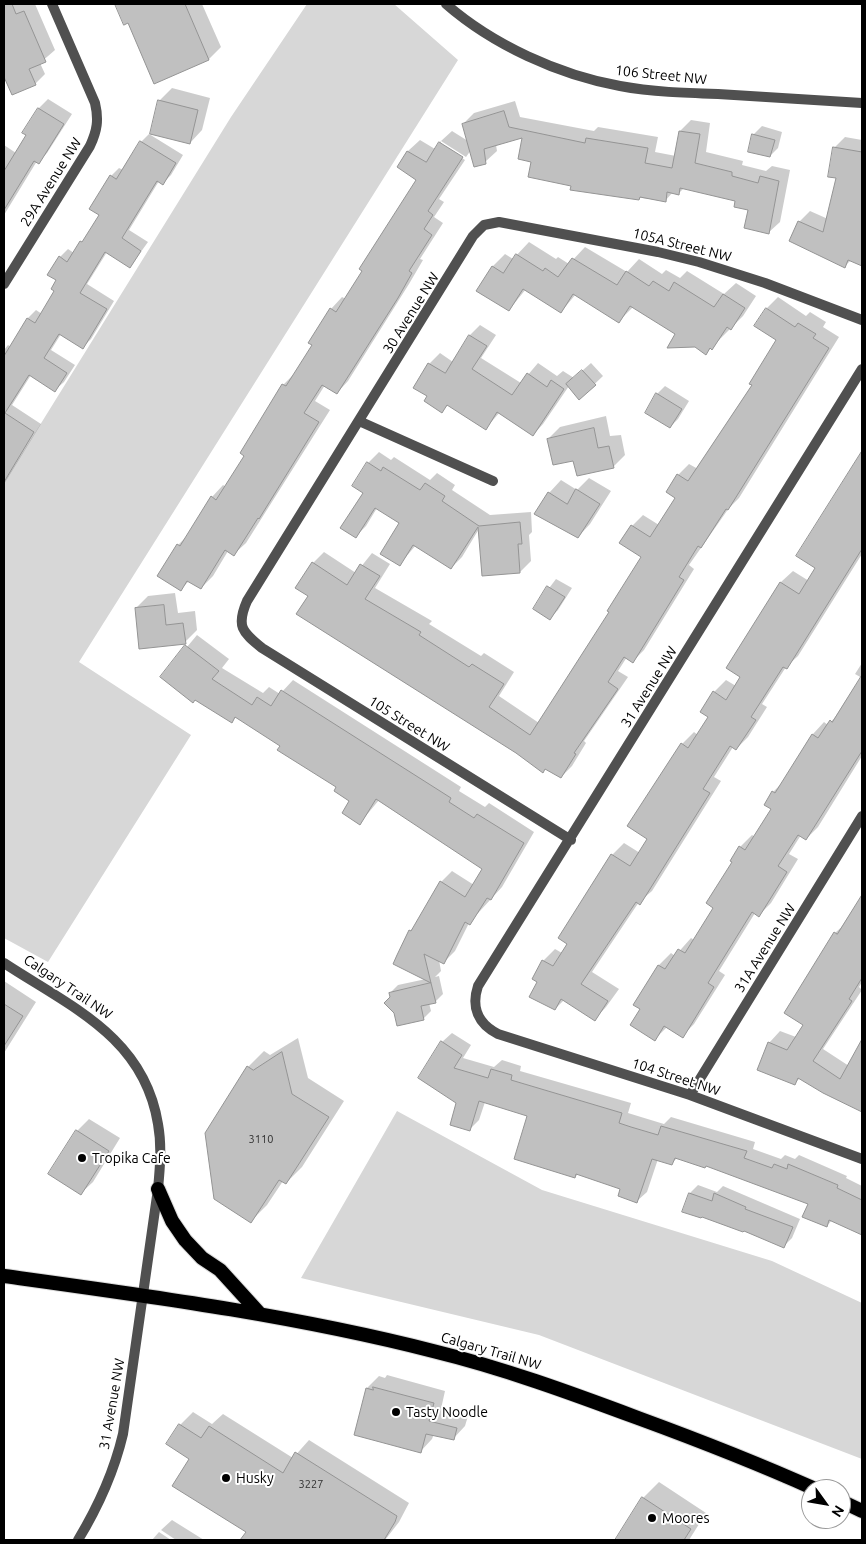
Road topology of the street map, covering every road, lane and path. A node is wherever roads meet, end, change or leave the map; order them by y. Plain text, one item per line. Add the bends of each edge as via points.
1 (52, 4) edge
2 (446, 4) edge
3 (862, 103) edge
4 (489, 223) joint
5 (4, 284) edge
6 (862, 320) edge
7 (862, 369) edge
8 (359, 421) junction
9 (493, 481) dead end
10 (240, 623) joint
11 (862, 816) edge
12 (570, 840) junction
13 (4, 963) edge
14 (482, 1023) joint
15 (690, 1095) junction
16 (862, 1159) edge
17 (158, 1189) junction
18 (4, 1276) edge
19 (143, 1295) junction
20 (260, 1314) junction
21 (801, 1483) edge
22 (78, 1540) edge

1 - 5 street, 29A Avenue NW via 90,90 98,117 97,128 90,146
2 - 3 street, 106 Street NW via 490,36 530,56 618,86
4 - 6 street, 105A Street NW via 512,224 674,256 732,272
4 - 8 street, 30 Avenue NW via 473,236
7 - 12 street, 31 Avenue NW
8 - 9 street
8 - 10 street, 30 Avenue NW via 254,589
10 - 12 street, 105 Street NW via 244,632 262,648
11 - 15 street, 31A Avenue NW
12 - 14 street, 31 Avenue NW via 478,986 475,1005
13 - 17 street, Calgary Trail NW via 83,1014 122,1045 135,1062 149,1090 158,1125
14 - 15 street, 104 Street NW via 498,1034
15 - 16 street, 104 Street NW
17 - 19 street, Calgary Trail NW
17 - 20 highway via 184,1240 220,1270
18 - 19 highway, Calgary Trail NW
19 - 20 highway, Calgary Trail NW
19 - 22 street, 31 Avenue NW via 120,1448 99,1505
20 - 21 highway, Calgary Trail NW via 434,1351 559,1388

